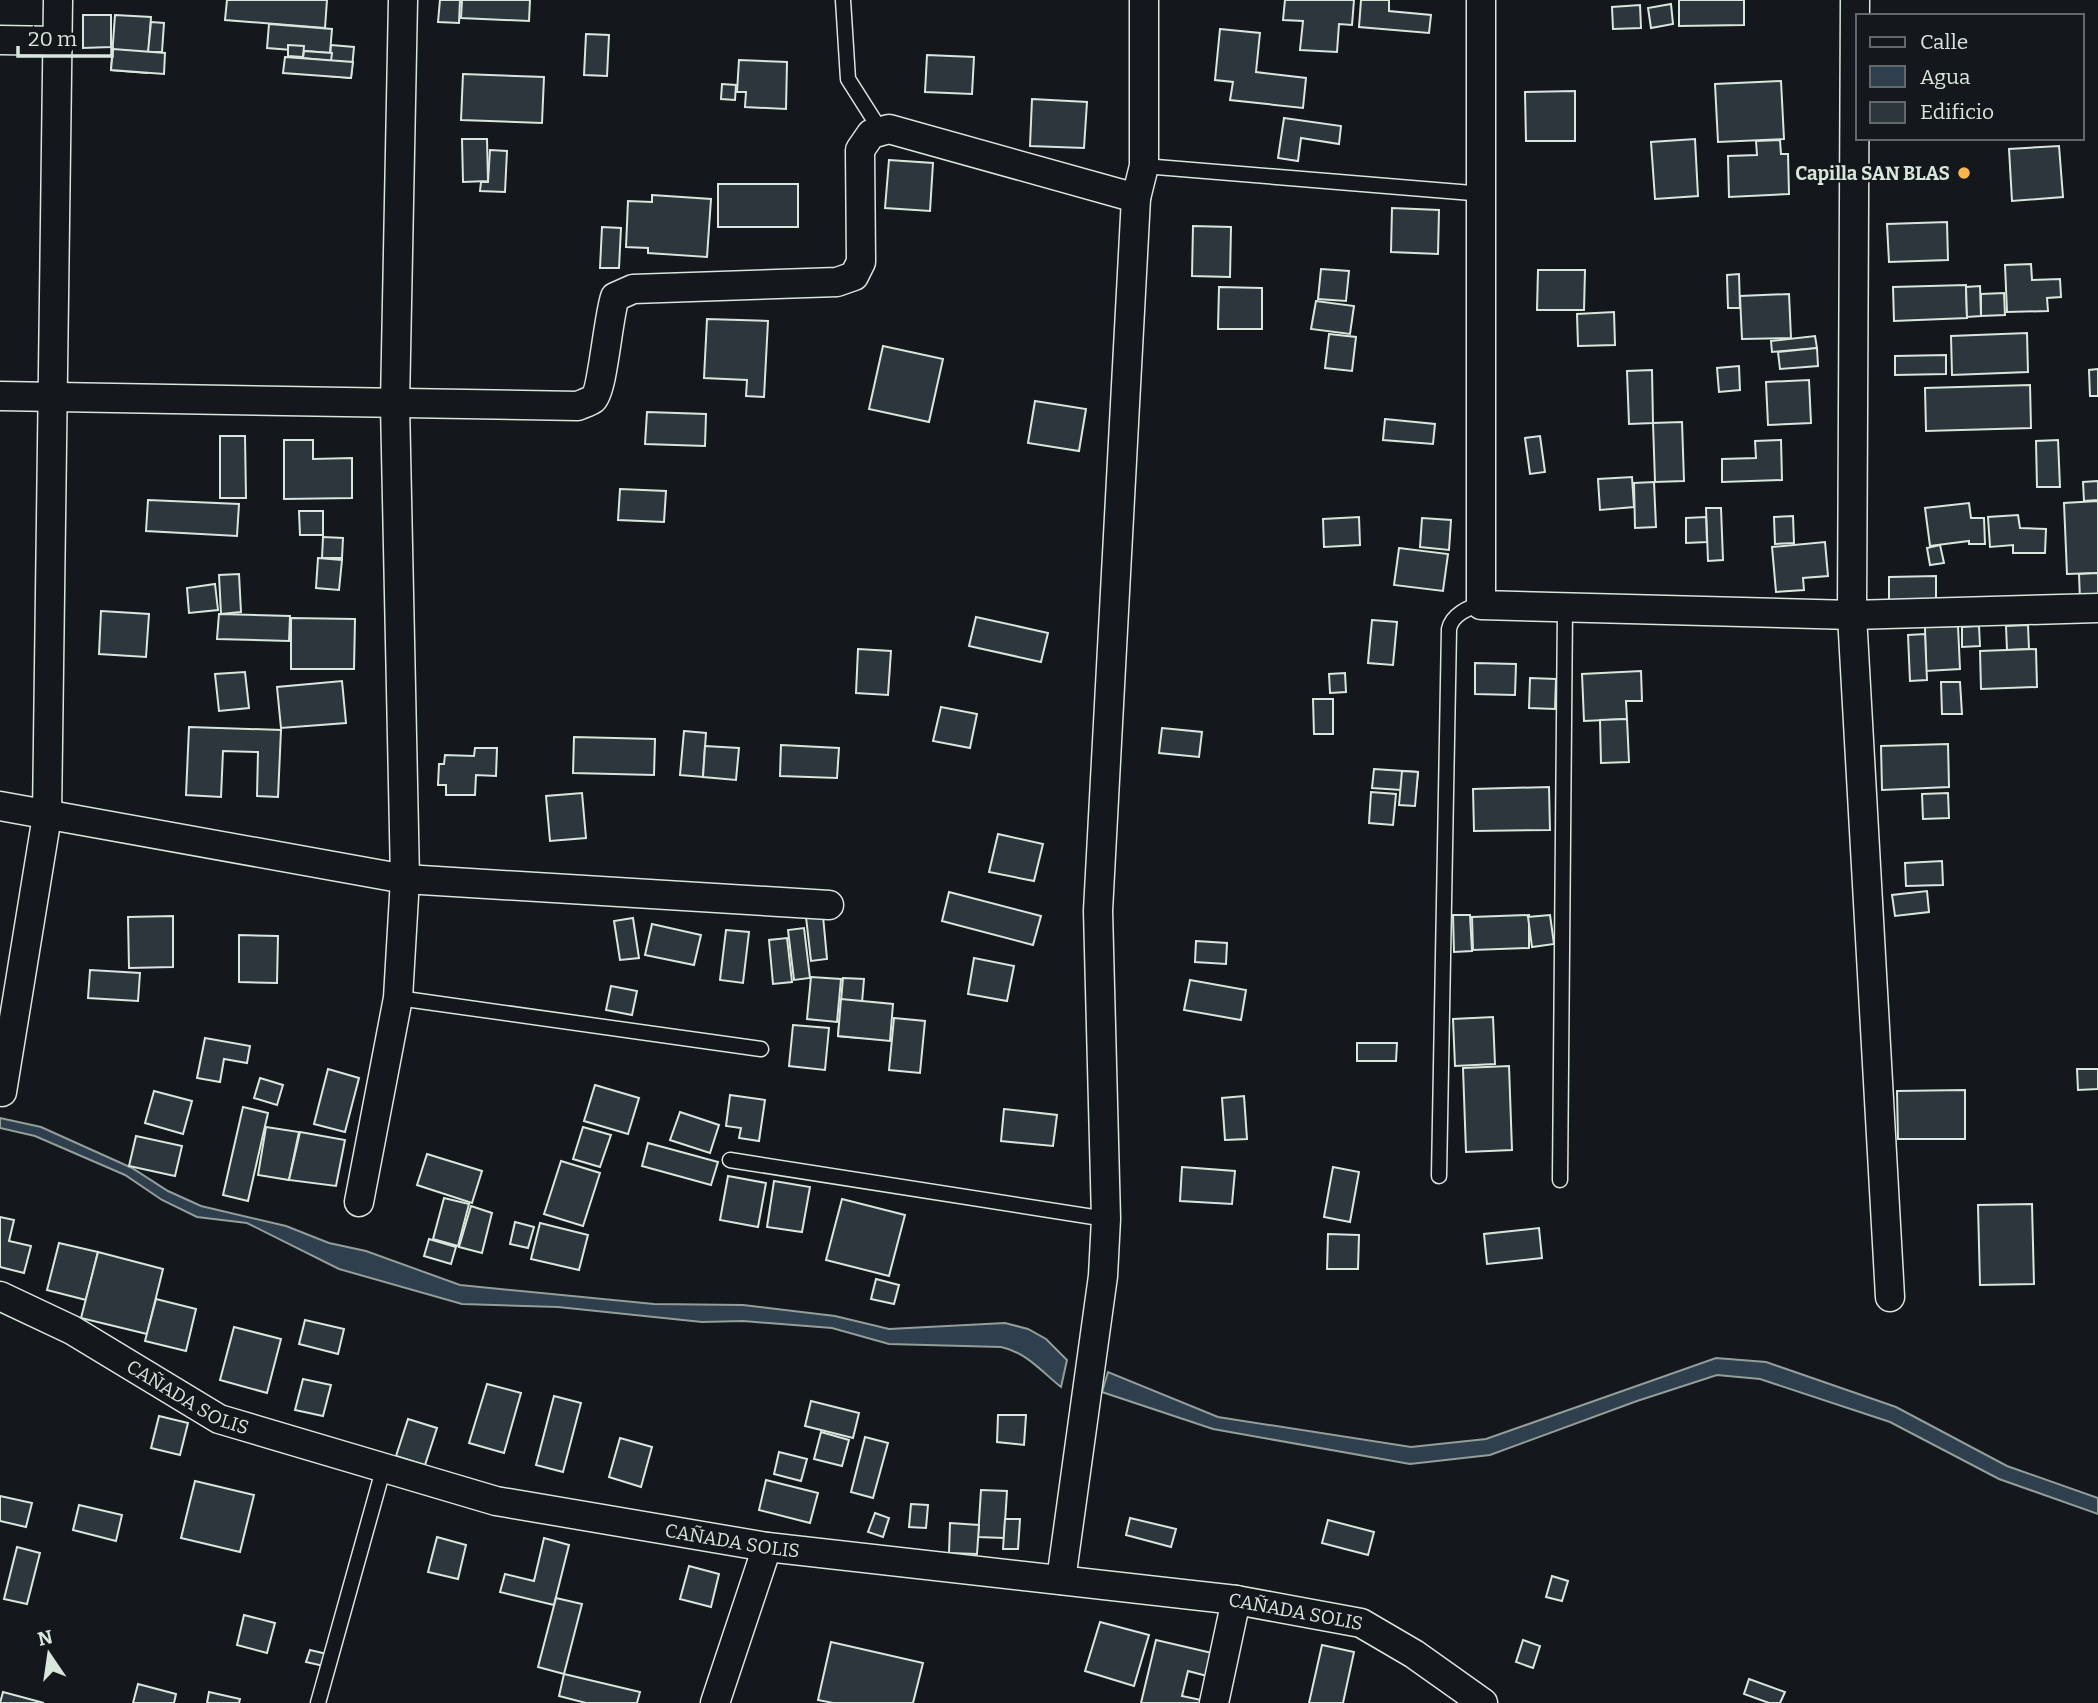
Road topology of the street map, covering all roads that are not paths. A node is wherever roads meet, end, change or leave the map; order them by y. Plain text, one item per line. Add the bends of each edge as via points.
1 (58, 0) edge
2 (403, 0) edge
3 (843, 0) edge
4 (1144, 0) edge
5 (1481, 0) edge
6 (1855, 0) edge
7 (0, 40) edge
8 (57, 41) junction
9 (881, 131) junction
10 (1144, 166) junction
11 (1484, 194) junction
12 (1136, 198) junction
13 (0, 396) edge
14 (54, 396) junction
15 (395, 404) junction
16 (1481, 605) junction
17 (1564, 607) junction
18 (2098, 608) edge
19 (1852, 615) junction
20 (0, 806) edge
21 (47, 816) junction
22 (405, 879) junction
23 (829, 905) dead end
24 (398, 998) junction
25 (761, 1049) dead end
26 (2, 1092) dead end
27 (730, 1160) dead end
28 (1439, 1176) dead end
29 (1560, 1180) dead end
30 (359, 1202) dead end
31 (1106, 1219) junction
32 (1890, 1297) dead end
33 (2, 1303) edge
34 (383, 1470) junction
35 (767, 1547) junction
36 (1061, 1580) junction
37 (1236, 1600) junction
38 (318, 1703) edge
39 (715, 1703) edge
40 (1214, 1703) edge
41 (1483, 1703) edge

1 - 8 street
2 - 15 street
3 - 9 lane via 848,79
4 - 10 street
5 - 11 street
6 - 19 street
7 - 8 street
8 - 14 street
9 - 12 street via 889,129
9 - 15 street via 871,134 860,150 861,262 854,276 837,282 634,289 615,297 599,387 593,399 578,407
10 - 11 lane
10 - 12 street
11 - 16 street
12 - 31 street via 1098,911
13 - 14 street
14 - 15 street
14 - 21 street
15 - 22 street
16 - 17 street
16 - 28 lane via 1463,611 1449,629
17 - 19 street
17 - 29 lane
18 - 19 street
19 - 32 street
20 - 21 street
21 - 22 street
21 - 26 street
22 - 23 street
22 - 24 street
24 - 25 lane
24 - 30 street
27 - 31 lane
31 - 36 street via 1102,1301
33 - 34 street, CAÑADA SOLIS via 72,1330 219,1419
34 - 35 street, CAÑADA SOLIS via 496,1501
34 - 38 lane
35 - 36 street, CAÑADA SOLIS
35 - 39 street
36 - 37 street, CAÑADA SOLIS
37 - 40 street
37 - 41 street, CAÑADA SOLIS via 1361,1623 1415,1654

